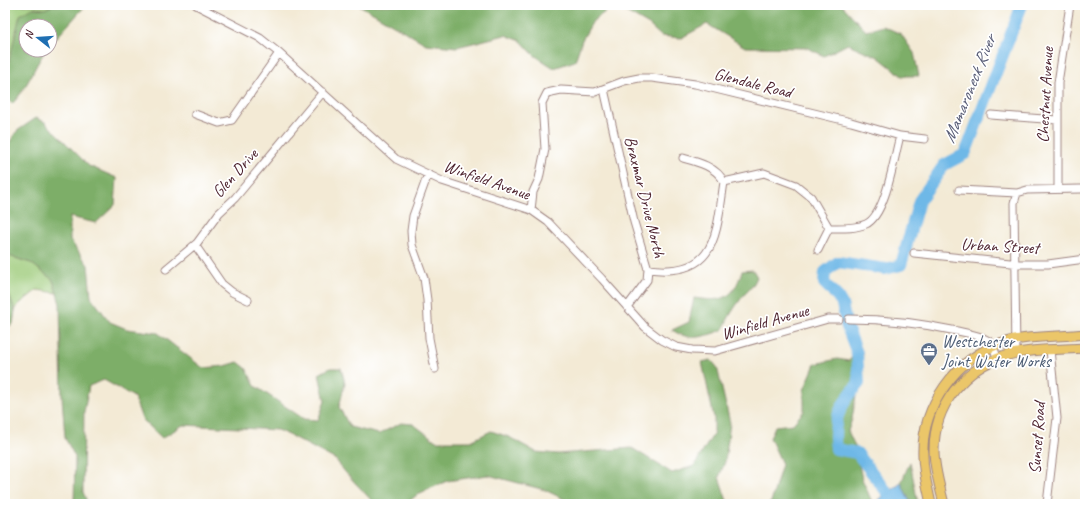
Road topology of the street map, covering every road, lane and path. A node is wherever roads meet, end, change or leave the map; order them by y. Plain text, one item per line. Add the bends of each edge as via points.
1 (196, 5) edge
2 (1070, 5) edge
3 (279, 53) junction
4 (604, 89) junction
5 (323, 92) junction
6 (195, 114) dead end
7 (991, 115) dead end
8 (1057, 120) junction
9 (900, 136) junction
10 (924, 139) dead end
11 (683, 158) dead end
12 (428, 174) junction
13 (724, 182) junction
14 (1058, 188) junction
15 (1081, 189) dead end
16 (959, 190) dead end
17 (1017, 193) junction
18 (531, 210) junction
19 (829, 228) junction
20 (195, 245) junction
21 (818, 250) dead end
22 (914, 253) dead end
23 (1085, 259) edge
24 (1015, 264) junction
25 (166, 269) dead end
26 (648, 269) junction
27 (248, 300) dead end
28 (627, 307) junction
29 (839, 319) dead end
30 (849, 319) dead end
31 (1085, 334) edge
32 (1016, 340) junction
33 (993, 346) junction
34 (1085, 348) edge
35 (1050, 350) junction
36 (1016, 353) junction
37 (997, 358) junction
38 (435, 369) dead end
39 (931, 504) edge
40 (944, 504) edge
41 (1046, 504) edge

1 - 3 street, Winfield Avenue via 260,38
2 - 8 street, Chestnut Avenue via 1059,69
3 - 5 street, Winfield Avenue
3 - 6 street via 232,120 219,123
4 - 9 street, Glendale Road via 639,78 673,81 836,118
4 - 18 street, Glendale Road via 589,93 552,91 545,95 542,103 545,149 539,179 533,192
4 - 26 street, Braxmar Drive North via 634,222
5 - 12 street, Winfield Avenue via 396,159
5 - 20 street, Glen Drive via 245,186 219,213
7 - 8 street
8 - 14 street, Chestnut Avenue
9 - 10 street, Glendale Road
9 - 19 street via 884,196 874,218 859,226
11 - 13 street via 709,167 721,176
12 - 18 street, Winfield Avenue
12 - 38 street via 413,216 411,231 412,245 424,278 428,300 429,338
13 - 19 street via 764,173 796,185 811,197
13 - 26 street via 717,229 712,246 703,258 679,270 666,272
14 - 15 street
14 - 17 street
16 - 17 street
17 - 24 street via 1014,203
18 - 28 street, Winfield Avenue via 548,222
19 - 21 street
20 - 25 street, Glen Drive
20 - 27 street via 222,284
22 - 24 street, Urban Street
23 - 24 street, Urban Street via 1048,264
24 - 32 street
26 - 28 street, Braxmar Drive North via 647,280
28 - 29 street, Winfield Avenue via 645,327 662,340 676,347 692,350 715,351 828,319
30 - 33 street via 879,318 920,323 975,335 989,341
31 - 32 main road
32 - 33 main road
32 - 36 street
33 - 37 street
33 - 39 main road via 960,368 943,389 933,408 923,439 922,457
34 - 35 main road
35 - 36 main road
35 - 41 street, Sunset Road via 1057,418
36 - 37 main road
37 - 40 main road via 966,376 941,410 934,450

